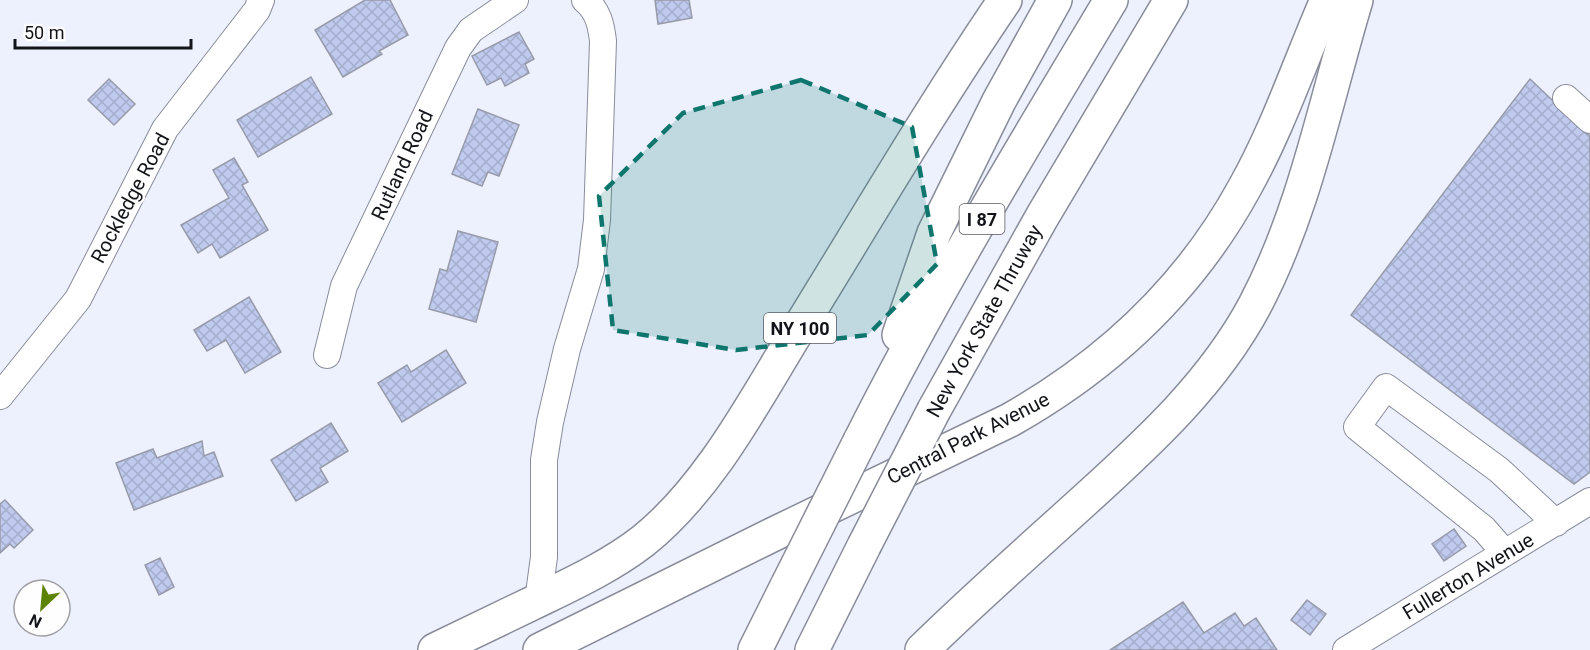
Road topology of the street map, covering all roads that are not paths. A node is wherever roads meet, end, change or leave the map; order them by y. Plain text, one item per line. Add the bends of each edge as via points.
1 (261, 0) edge
2 (515, 0) edge
3 (585, 0) edge
4 (976, 0) edge
5 (1005, 0) edge
6 (1055, 0) edge
7 (1111, 0) edge
8 (1171, 0) edge
9 (1327, 0) edge
10 (1356, 0) edge
11 (1566, 98) dead end
12 (1590, 120) edge
13 (862, 226) junction
14 (327, 355) dead end
15 (0, 396) edge
16 (866, 430) junction
17 (1590, 501) edge
18 (1556, 523) junction
19 (1505, 553) junction
20 (538, 601) junction
21 (435, 650) edge
22 (540, 650) edge
23 (755, 650) edge
24 (812, 650) edge
25 (922, 650) edge
26 (1346, 650) edge

1 - 15 street, Rockledge Road via 165,129 78,299
2 - 14 street, Rutland Road via 471,30 458,48 344,286
3 - 20 street via 601,23 603,40 597,220 591,269 567,349 544,460 544,557
4 - 13 main road via 903,125
5 - 13 main road, NY 100
6 - 16 main road via 999,101 934,233
7 - 16 main road, I 87 via 990,205
8 - 24 main road, New York State Thruway / I 87, bridge via 934,410
9 - 22 main road, Central Park Avenue via 1265,148 1225,221 1174,290 1114,349 1055,394 1010,420
10 - 25 main road via 1292,220 1270,273 1235,338 1213,370 1160,430
11 - 12 street
13 - 20 main road, NY 100 via 727,443 673,512 644,540 611,563
16 - 23 main road, I 87, bridge
17 - 18 street, Fullerton Avenue
18 - 19 street, Fullerton Avenue
18 - 19 street via 1499,470 1386,387 1357,427 1484,529
19 - 26 street, Fullerton Avenue
20 - 21 main road, NY 100

